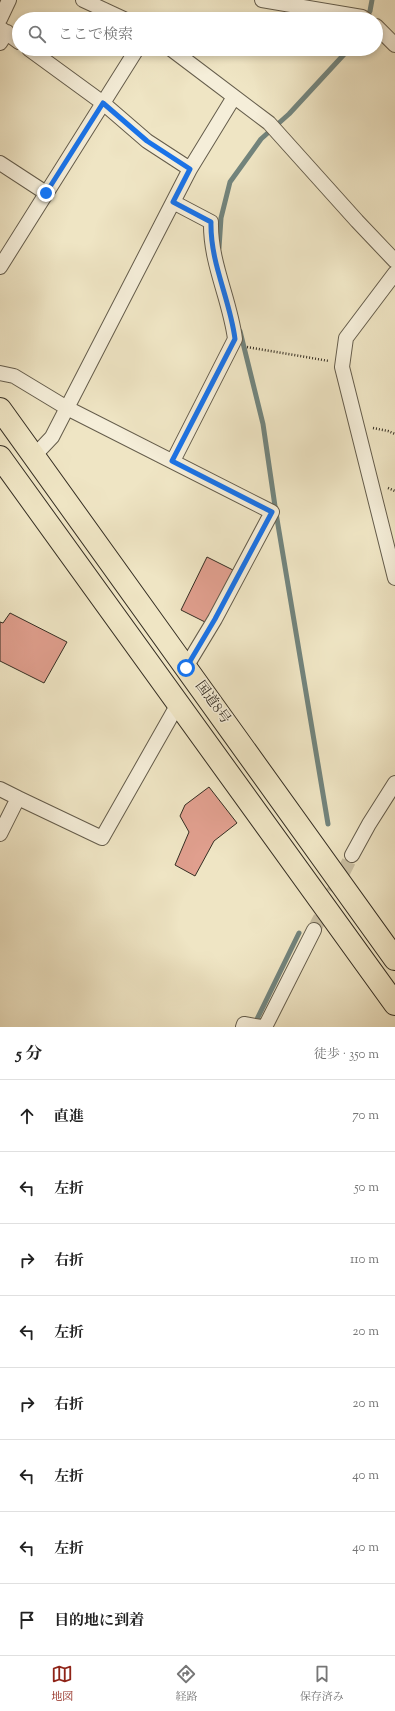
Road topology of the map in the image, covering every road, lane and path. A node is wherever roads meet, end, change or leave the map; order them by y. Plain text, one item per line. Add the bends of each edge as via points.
1 (9, 0) edge
2 (83, 0) edge
3 (262, 0) edge
4 (109, 12) edge
5 (329, 12) edge
6 (0, 19) edge
7 (383, 33) edge
8 (2, 34) edge
9 (12, 39) edge
10 (395, 45) edge
11 (39, 56) edge
12 (133, 56) edge
13 (180, 56) edge
14 (234, 97) junction
15 (103, 103) junction
16 (0, 163) edge
17 (190, 169) junction
18 (46, 193) junction
19 (173, 202) junction
20 (395, 261) edge
21 (0, 267) edge
22 (395, 273) edge
23 (251, 348) dead end
24 (343, 364) junction
25 (0, 373) edge
26 (67, 408) junction
27 (0, 409) edge
28 (357, 426) junction
29 (395, 434) edge
30 (34, 456) junction
31 (0, 457) edge
32 (172, 461) junction
33 (395, 578) edge
34 (186, 668) junction
35 (178, 704) junction
36 (395, 783) edge
37 (0, 789) edge
38 (18, 798) junction
39 (0, 834) edge
40 (352, 855) tunnel mouth
41 (314, 930) tunnel mouth
42 (395, 959) edge
43 (395, 1004) edge
44 (265, 1027) edge

1 - 6 street
2 - 4 street
3 - 5 street
7 - 10 street
8 - 9 street
11 - 15 street
12 - 15 street
13 - 14 street
14 - 17 street
14 - 20 street via 273,128
15 - 17 street via 147,141
15 - 18 street
16 - 18 street
17 - 19 street
18 - 21 street
19 - 26 street
19 - 32 street via 211,222 215,261 233,322 235,339
22 - 24 street via 346,338
23 - 24 path
24 - 28 street
25 - 26 street via 14,376
26 - 30 street via 52,437
26 - 32 street
27 - 30 highway, 国道8号
28 - 29 path
28 - 33 street
30 - 34 highway, 国道8号
31 - 35 highway, 国道8号
32 - 34 street via 272,512
34 - 42 highway, 国道8号
35 - 38 street via 102,838
35 - 43 highway, 国道8号
36 - 40 street
37 - 38 street
38 - 39 street
41 - 44 street

